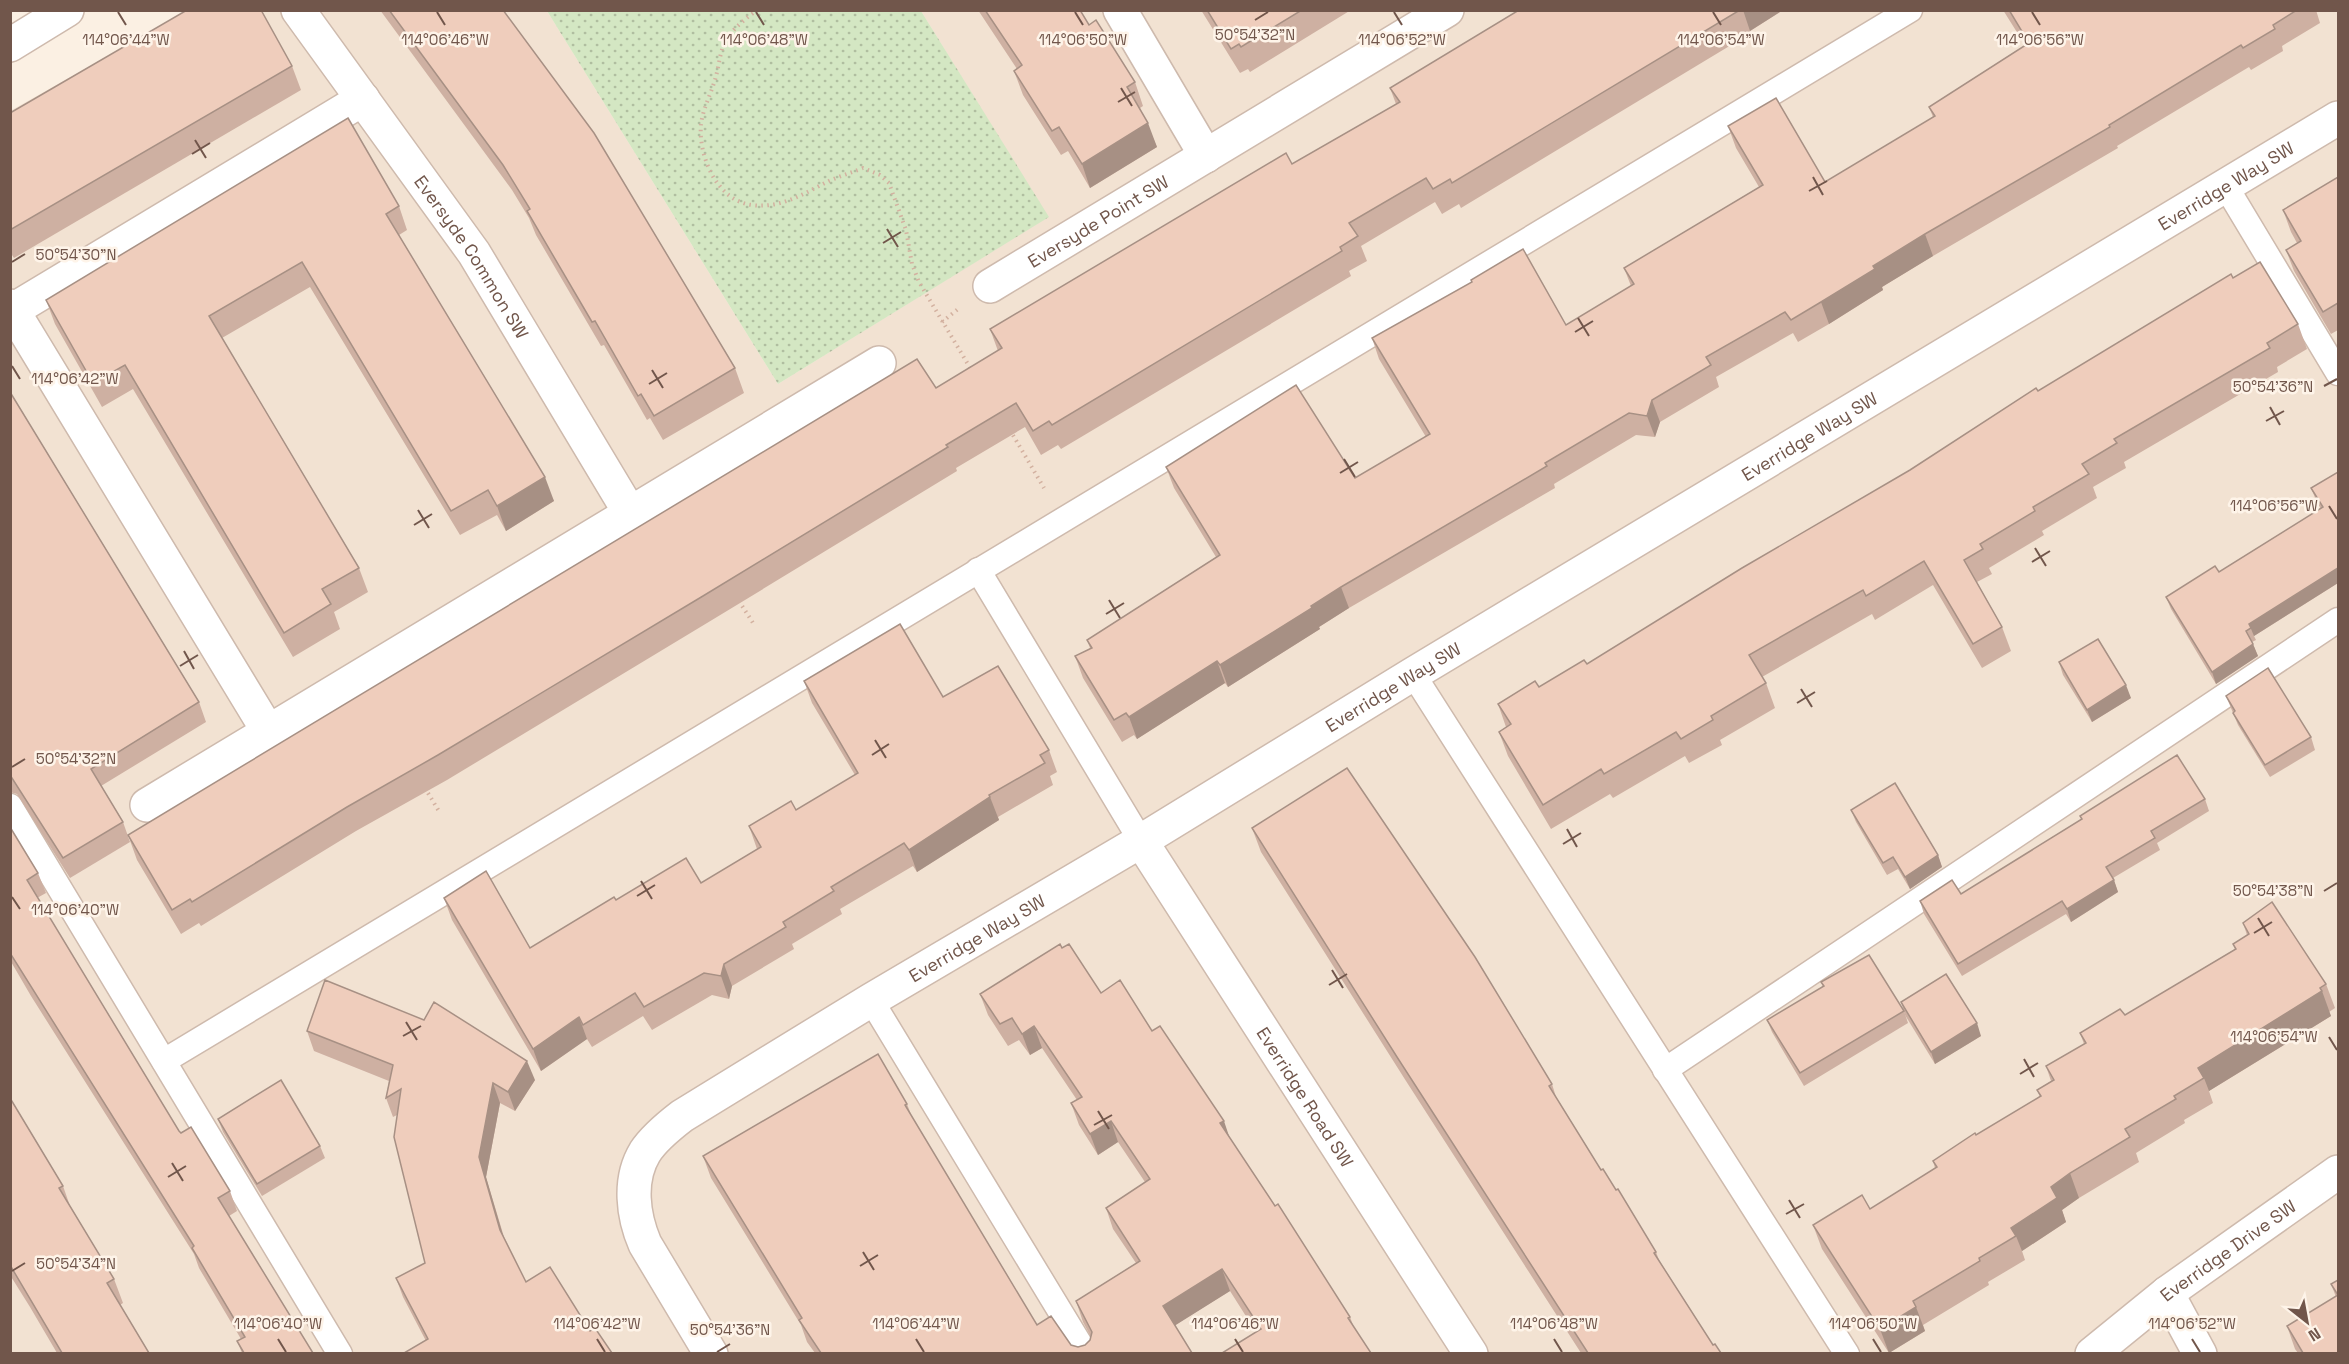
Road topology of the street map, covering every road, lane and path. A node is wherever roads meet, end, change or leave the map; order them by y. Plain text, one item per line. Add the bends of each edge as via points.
1 (68, 10) edge
2 (298, 10) edge
3 (758, 10) edge
4 (1120, 10) edge
5 (1448, 10) edge
6 (1910, 10) edge
7 (10, 45) edge
8 (363, 99) junction
9 (2338, 118) edge
10 (1206, 156) junction
11 (2225, 185) junction
12 (990, 286) dead end
13 (12, 308) edge
14 (879, 363) dead end
15 (973, 372) edge
16 (2338, 374) edge
17 (1004, 422) edge
18 (630, 513) junction
19 (1062, 520) junction
20 (978, 570) junction
21 (737, 597) edge
22 (2338, 620) edge
23 (755, 626) dead end
24 (1413, 674) junction
25 (268, 731) junction
26 (422, 784) edge
27 (147, 805) dead end
28 (10, 806) edge
29 (440, 813) dead end
30 (1141, 841) junction
31 (871, 1000) junction
32 (164, 1060) junction
33 (1665, 1070) junction
34 (2338, 1172) edge
35 (2168, 1293) junction
36 (340, 1353) edge
37 (711, 1353) edge
38 (1086, 1353) edge
39 (1471, 1353) edge
40 (1847, 1353) edge
41 (2092, 1353) edge
42 (2200, 1353) edge

1 - 7 street
2 - 8 street, Eversyde Common SW
3 - 15 path via 731,33 722,48 702,122 703,147 716,180 734,200 764,206 794,198 863,168 880,175 889,183 919,282
4 - 10 street
5 - 10 street, Eversyde Point SW
6 - 19 lane
8 - 13 street
8 - 18 street, Eversyde Common SW via 474,253
9 - 11 street, Everridge Way SW
10 - 12 street, Eversyde Point SW
11 - 16 lane
11 - 24 street, Everridge Way SW
13 - 25 street
14 - 18 street
17 - 19 path
18 - 25 street
19 - 20 lane
20 - 30 lane
20 - 32 lane
21 - 23 path
22 - 33 lane
24 - 30 street, Everridge Way SW
24 - 33 lane
25 - 27 street
26 - 29 path
28 - 32 lane
30 - 31 street, Everridge Way SW
30 - 39 street, Everridge Road SW
31 - 37 street, Everridge Way SW via 682,1116 645,1153 633,1203 637,1226
31 - 38 lane
32 - 36 lane
33 - 40 lane
34 - 35 street, Everridge Drive SW
35 - 41 street, Everridge Drive SW
35 - 42 street

